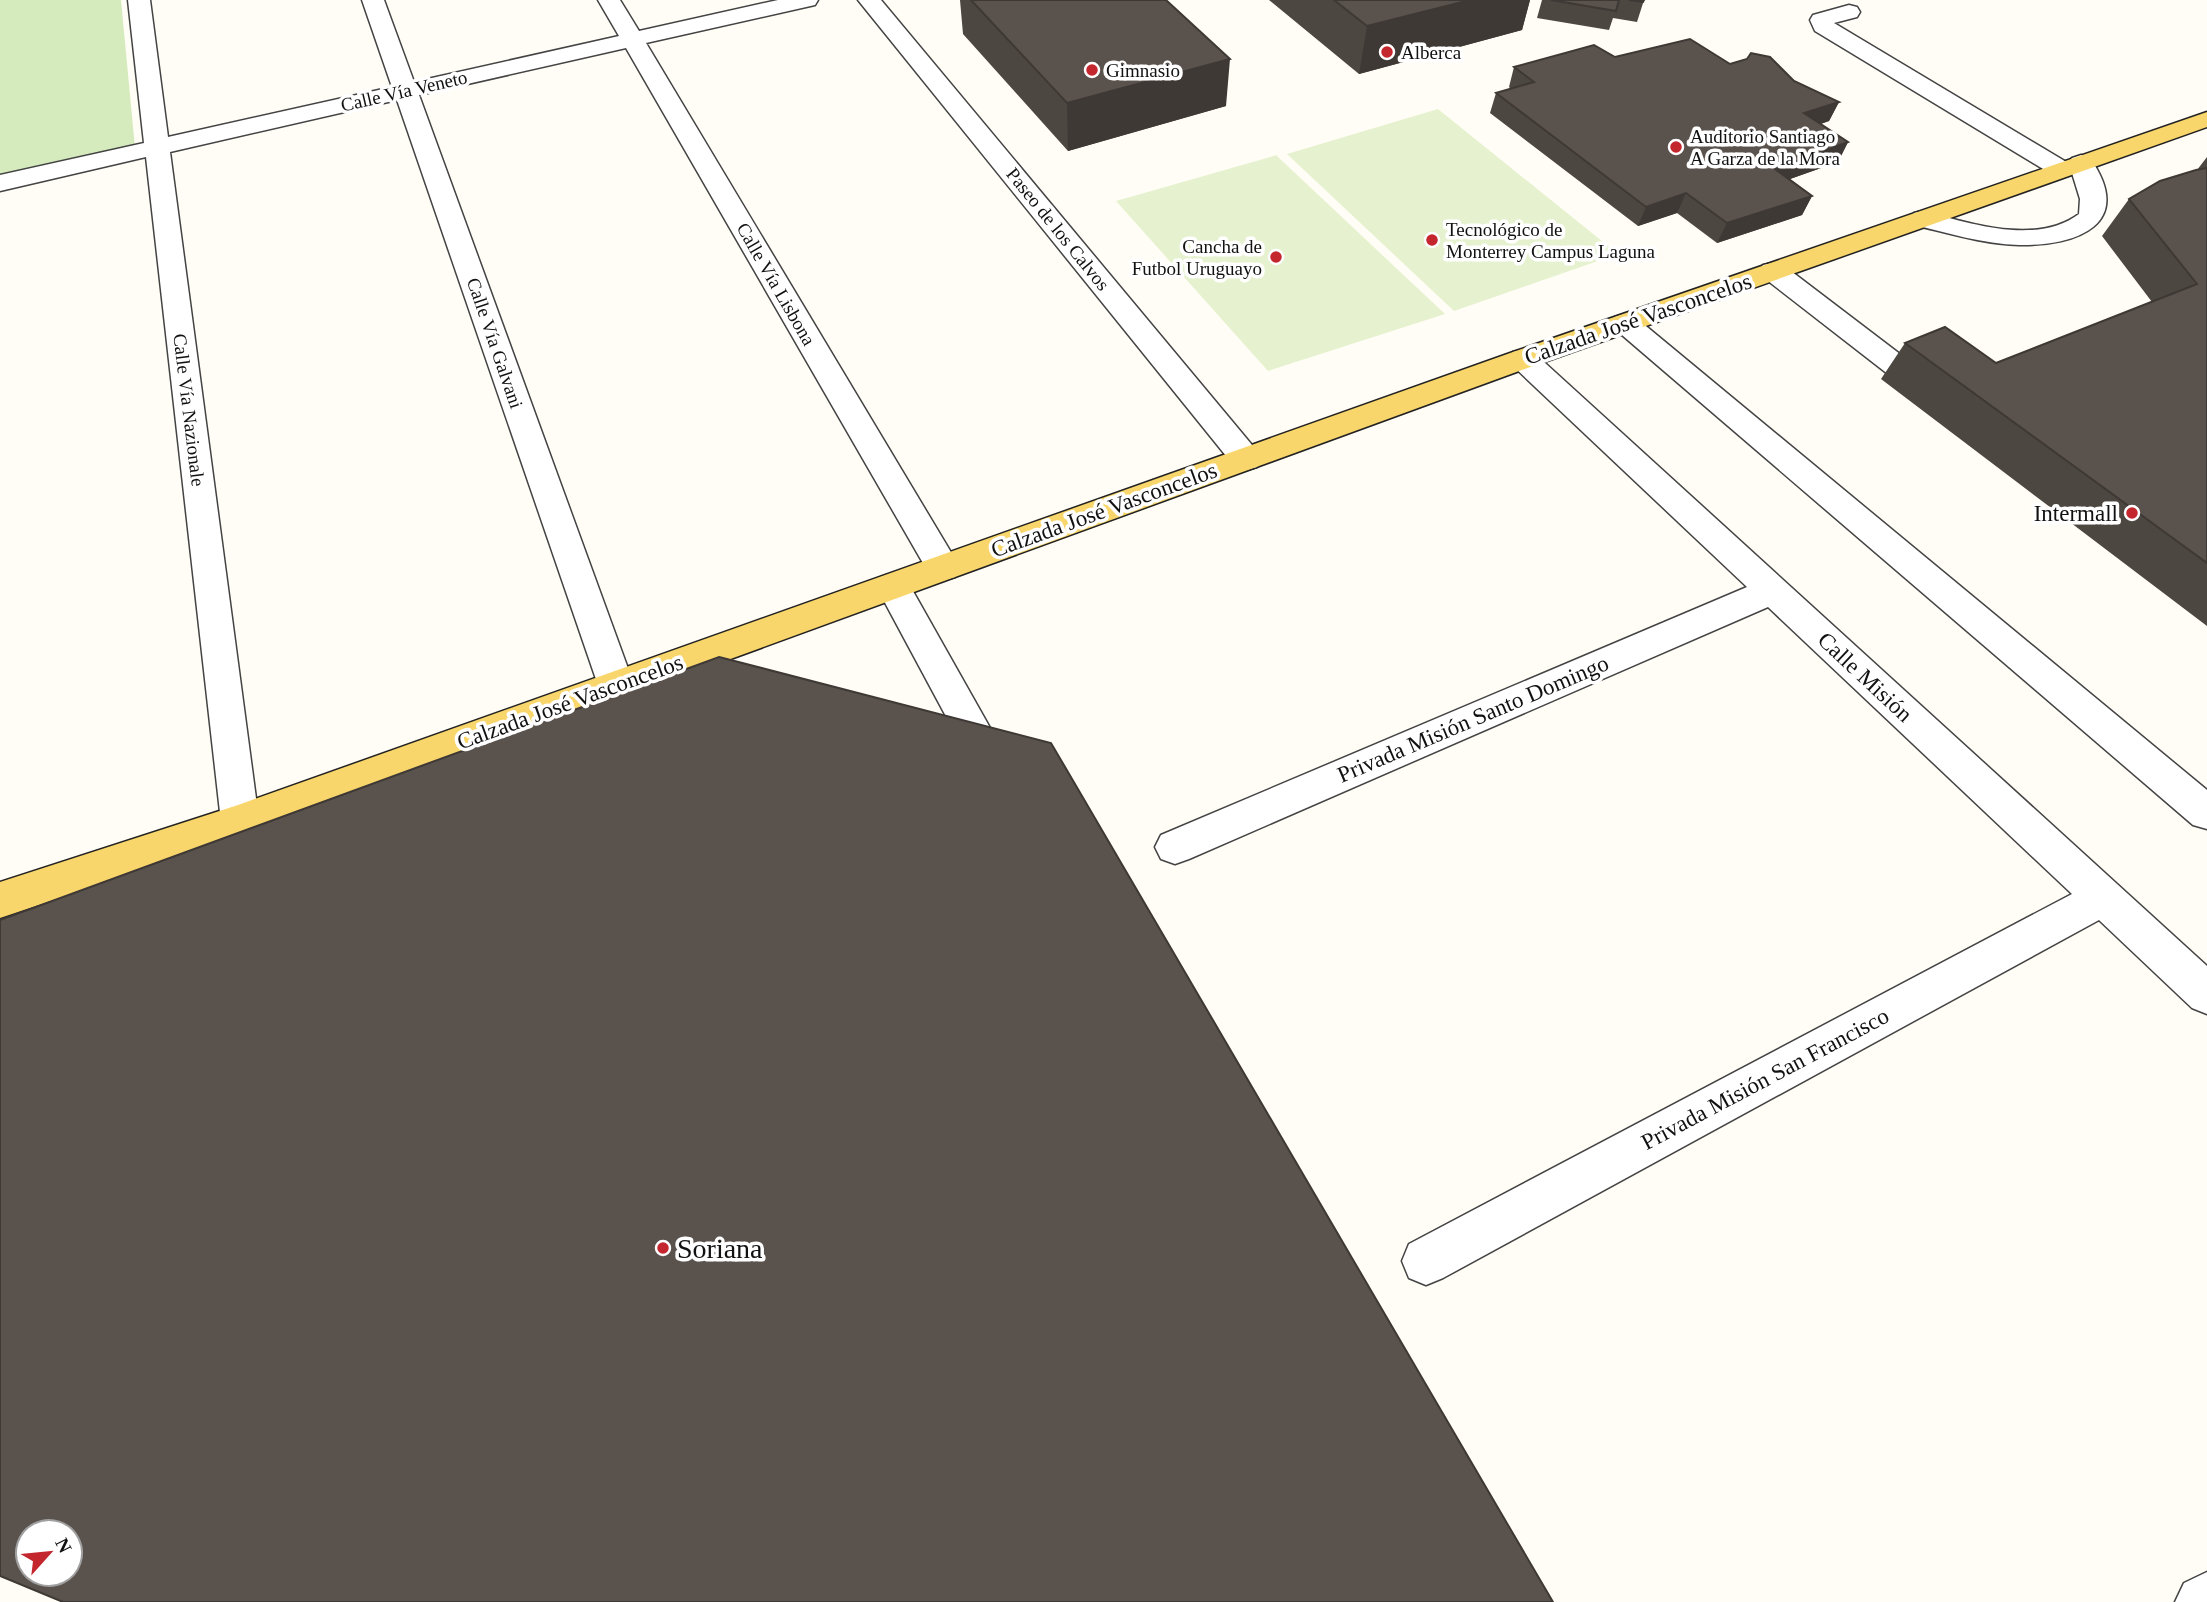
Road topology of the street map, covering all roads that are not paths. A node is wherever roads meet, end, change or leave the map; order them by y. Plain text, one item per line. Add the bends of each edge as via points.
1 (139, 0) edge
2 (373, 0) edge
3 (610, 0) edge
4 (807, 0) edge
5 (869, 0) edge
6 (1849, 12) dead end
7 (633, 40) junction
8 (406, 91) junction
9 (2207, 119) edge
10 (156, 147) junction
11 (2071, 167) junction
12 (0, 183) edge
13 (1923, 219) junction
14 (1773, 271) junction
15 (1625, 323) junction
16 (1523, 359) junction
17 (1903, 371) dead end
18 (1246, 459) junction
19 (943, 568) junction
20 (893, 586) junction
21 (1772, 591) junction
22 (616, 685) junction
23 (976, 737) edge
24 (2207, 813) edge
25 (240, 821) junction
26 (1175, 847) dead end
27 (2103, 898) junction
28 (0, 900) edge
29 (2207, 994) edge
30 (1426, 1261) dead end
31 (2207, 1599) edge
32 (2203, 1602) edge

1 - 10 street, Calle Vía Nazionale
2 - 8 street, Calle Vía Galvani
3 - 7 street, Calle Vía Lisbona
4 - 7 street, Calle Vía Veneto
5 - 18 street, Paseo de los Calvos
6 - 11 street via 1821,20 1823,26
7 - 8 street, Calle Vía Veneto
7 - 19 street, Calle Vía Lisbona
8 - 10 street, Calle Vía Veneto
8 - 22 street, Calle Vía Galvani
9 - 11 main road, Calzada José Vasconcelos
10 - 12 street, Calle Vía Veneto
10 - 25 street, Calle Vía Nazionale
11 - 13 main road, Calzada José Vasconcelos
11 - 13 street via 2093,198 2093,212 2087,222 2070,229 2027,237
13 - 14 main road, Calzada José Vasconcelos
14 - 15 main road, Calzada José Vasconcelos
14 - 17 street
15 - 16 main road, Calzada José Vasconcelos
15 - 24 street
16 - 18 main road, Calzada José Vasconcelos
16 - 21 street, Calle Misión
18 - 19 main road, Calzada José Vasconcelos
19 - 20 main road, Calzada José Vasconcelos
20 - 22 main road, Calzada José Vasconcelos
20 - 23 street
21 - 26 street, Privada Misión Santo Domingo
21 - 27 street, Calle Misión
22 - 25 main road, Calzada José Vasconcelos
25 - 28 main road, Calzada José Vasconcelos
27 - 29 street, Calle Misión
27 - 30 street, Privada Misión San Francisco
31 - 32 street

